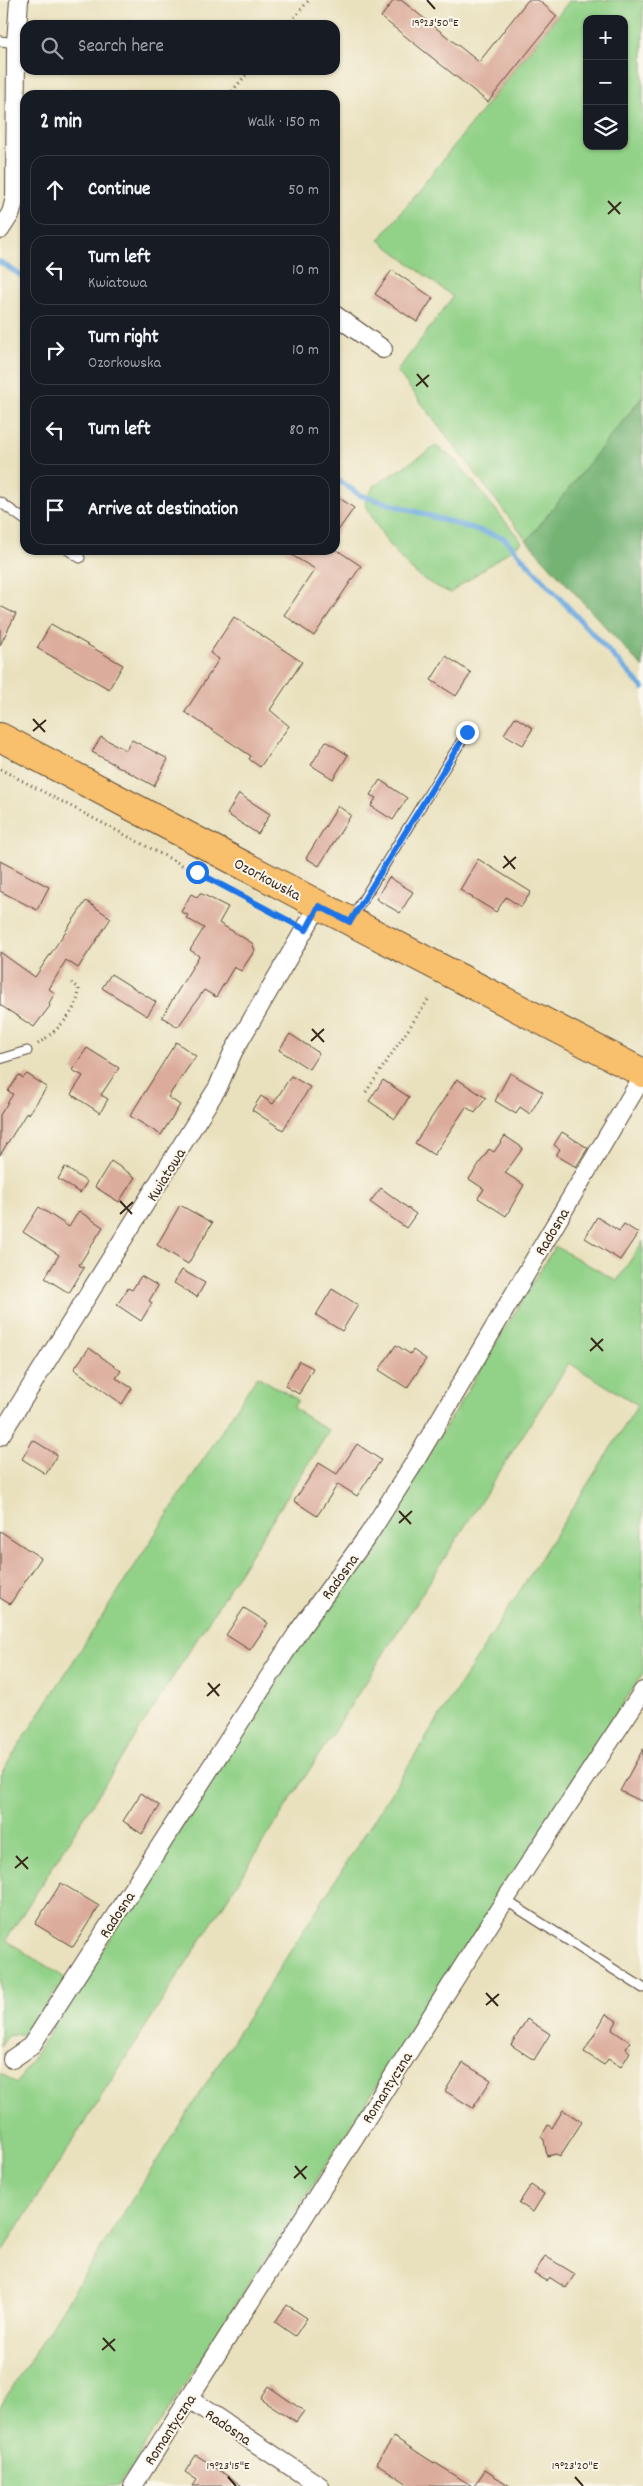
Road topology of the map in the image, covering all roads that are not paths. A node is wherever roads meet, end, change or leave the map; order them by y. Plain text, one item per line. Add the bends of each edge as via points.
1 (19, 0) edge
2 (8, 42) edge
3 (18, 211) edge
4 (0, 230) edge
5 (340, 319) edge
6 (383, 349) dead end
7 (0, 502) edge
8 (20, 516) edge
9 (76, 555) edge
10 (80, 558) dead end
11 (467, 732) dead end
12 (2, 742) edge
13 (319, 906) junction
14 (350, 922) junction
15 (27, 1051) road end
16 (0, 1059) edge
17 (643, 1074) edge
18 (0, 1436) edge
19 (643, 1691) edge
20 (505, 1900) junction
21 (643, 1988) edge
22 (12, 2059) dead end
23 (189, 2399) junction
24 (133, 2486) edge
25 (320, 2486) edge

1 - 2 street
2 - 3 street
3 - 4 street
5 - 6 street
7 - 8 lane
9 - 10 lane
11 - 14 lane
12 - 13 main road, Ozorkowska
13 - 14 main road, Ozorkowska
13 - 18 street, Kwiatowa via 232,1052 218,1087
14 - 17 main road, Ozorkowska
15 - 16 lane
17 - 22 street, Radosna via 369,1534 300,1629 31,2046
19 - 20 street, Romantyczna
20 - 21 lane
20 - 23 street, Romantyczna
23 - 24 street, Romantyczna
23 - 25 street, Radosna

